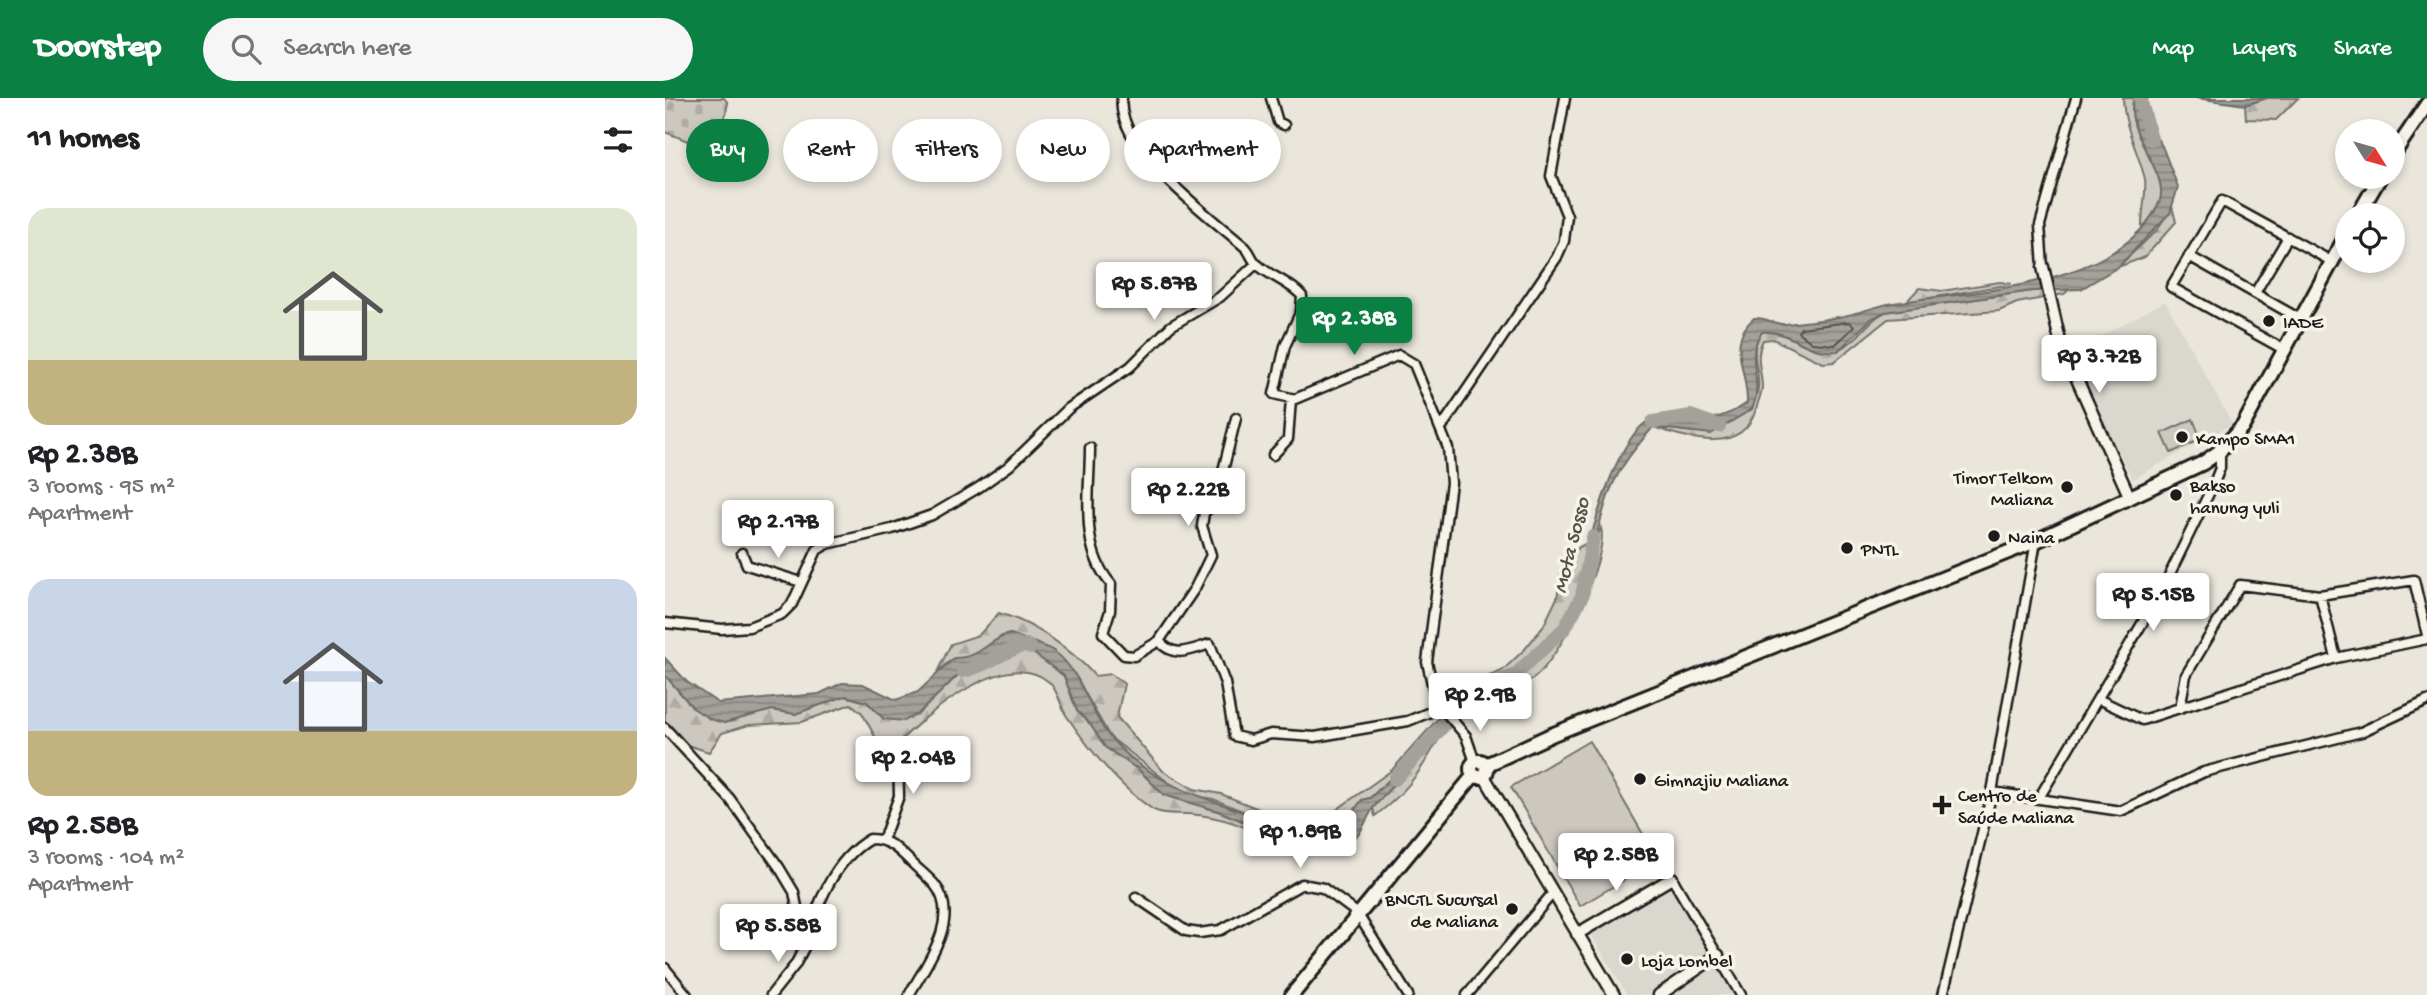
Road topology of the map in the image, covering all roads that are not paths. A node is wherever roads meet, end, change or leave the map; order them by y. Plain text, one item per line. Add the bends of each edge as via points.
1 (1122, 98) edge
2 (1272, 98) edge
3 (1565, 98) edge
4 (2076, 98) edge
5 (2427, 104) edge
6 (1284, 125) dead end
7 (2405, 137) edge
8 (2288, 237) junction
9 (2335, 254) edge
10 (2189, 256) junction
11 (2331, 261) junction
12 (1256, 264) junction
13 (2043, 267) joint
14 (2255, 293) junction
15 (2300, 319) junction
16 (2283, 349) junction
17 (1290, 399) junction
18 (1236, 418) dead end
19 (1441, 428) junction
20 (1090, 448) dead end
21 (2220, 451) junction
22 (1273, 455) dead end
23 (2130, 498) junction
24 (2036, 541) junction
25 (742, 553) dead end
26 (801, 582) junction
27 (2320, 595) junction
28 (665, 623) edge
29 (2427, 637) edge
30 (1159, 641) junction
31 (2336, 658) junction
32 (2098, 699) junction
33 (2427, 701) edge
34 (1440, 708) junction
35 (2180, 709) junction
36 (665, 728) edge
37 (898, 749) dead end
38 (1480, 769) junction
39 (1992, 792) junction
40 (2039, 798) junction
41 (883, 840) junction
42 (1672, 877) joint
43 (1552, 894) junction
44 (1136, 897) dead end
45 (1357, 913) junction
46 (1577, 934) junction
47 (805, 946) junction
48 (1718, 955) junction
49 (665, 968) edge
50 (687, 995) edge
51 (771, 995) edge
52 (909, 995) edge
53 (1292, 995) edge
54 (1408, 995) edge
55 (1467, 995) edge
56 (1614, 995) edge
57 (1659, 995) edge
58 (1741, 995) edge
59 (1943, 995) edge

1 - 12 street via 1130,129 1164,176 1249,250
2 - 6 street via 1278,122
3 - 19 street via 1551,176 1567,216 1565,241
4 - 13 street via 2040,225
5 - 7 main road
8 - 10 street via 2222,201
8 - 11 street
8 - 14 street
9 - 11 main road
10 - 14 street
10 - 16 street via 2171,287
11 - 15 main road
12 - 17 street via 1302,296 1274,394
12 - 26 street via 1220,297 1171,326 1130,367 1069,408 988,481 932,515 827,544 810,560
13 - 23 street via 2060,341
14 - 15 street
15 - 16 main road
16 - 21 main road via 2243,426
17 - 19 street via 1399,355 1414,364
17 - 22 street via 1288,439
18 - 30 street via 1220,483 1203,513 1211,555
19 - 34 street via 1451,483 1427,642 1427,662
20 - 30 street via 1090,548 1111,584 1103,633 1124,655 1134,656
21 - 23 main road
21 - 32 street via 2220,468 2163,588
23 - 24 main road
24 - 38 main road via 1551,736
24 - 39 street
25 - 26 street via 747,565
26 - 28 street via 782,614 749,627
27 - 29 street via 2414,580
27 - 31 street
27 - 35 street via 2239,585 2186,675
29 - 31 street
30 - 34 street via 1175,653 1210,644 1225,683 1234,736 1240,739 1271,734 1315,737 1408,721
31 - 35 street
32 - 35 street via 2143,720
32 - 40 street
33 - 40 street via 2361,732 2204,772 2121,811
34 - 38 street via 1466,736
36 - 47 street via 730,799 779,867 794,892
37 - 41 street via 899,796
38 - 43 street
38 - 45 main road
39 - 40 street
39 - 59 street
41 - 47 street via 861,844 838,870 816,909
41 - 52 street via 936,886 943,907 937,944
42 - 46 street
42 - 48 street
43 - 46 street
43 - 55 street
44 - 45 street via 1186,931 1199,933 1221,930 1302,884 1323,888
45 - 53 main road
45 - 54 street
46 - 56 street
47 - 51 street
48 - 57 street
48 - 58 street
49 - 50 street

